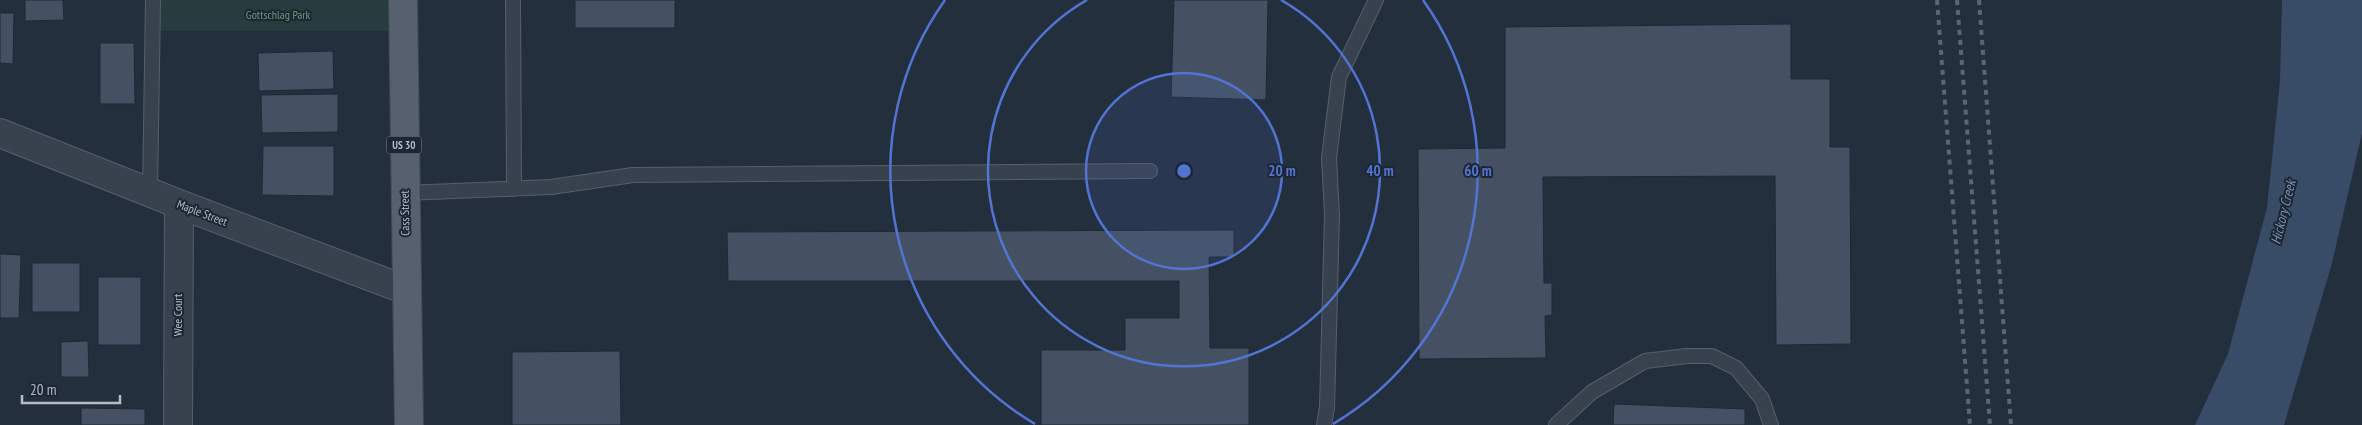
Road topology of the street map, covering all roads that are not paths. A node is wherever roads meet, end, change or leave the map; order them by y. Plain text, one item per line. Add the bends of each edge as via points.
1 (153, 0) edge
2 (403, 0) edge
3 (513, 0) edge
4 (1376, 0) edge
5 (0, 133) edge
6 (1150, 171) dead end
7 (514, 188) junction
8 (150, 193) junction
9 (405, 193) junction
10 (179, 204) junction
11 (406, 290) junction
12 (178, 425) edge
13 (409, 425) edge
14 (1324, 425) edge
15 (1556, 425) edge
16 (1771, 425) edge

1 - 8 lane
2 - 9 main road, Cass Street / US 30
3 - 7 lane
4 - 14 lane via 1339,77 1329,158 1332,215
5 - 8 street, Maple Street
6 - 7 lane via 633,175 551,187
7 - 9 lane
8 - 10 street, Maple Street
9 - 11 main road, Cass Street / US 30
10 - 11 street, Maple Street
10 - 12 street, Wee Court
11 - 13 main road, Cass Street / US 30
15 - 16 lane via 1592,392 1645,361 1686,356 1712,356 1736,368 1762,399

